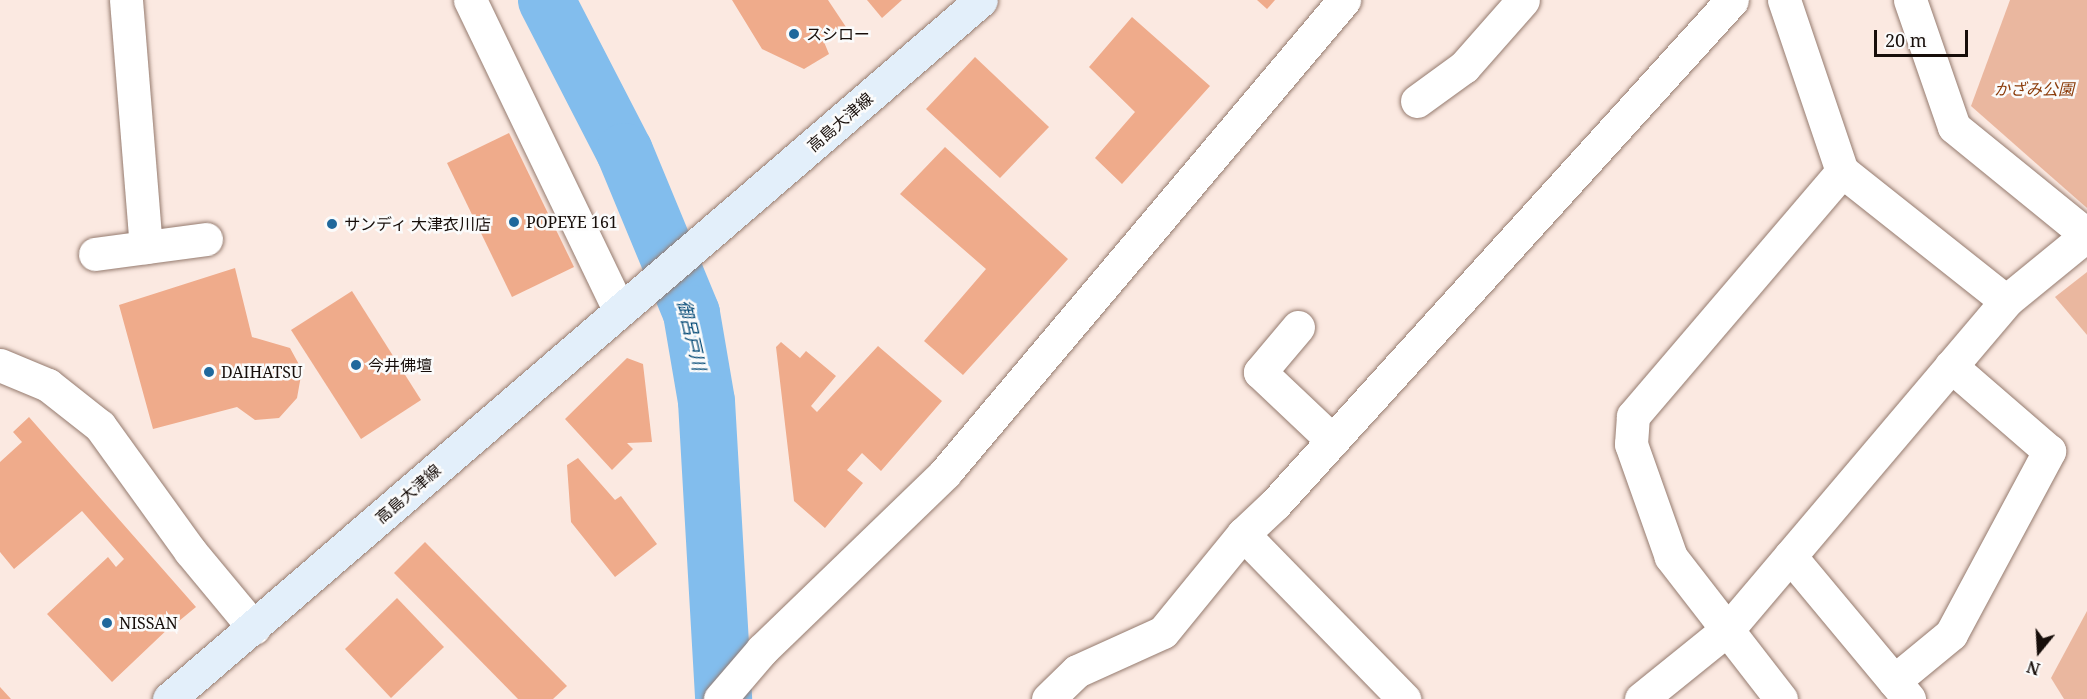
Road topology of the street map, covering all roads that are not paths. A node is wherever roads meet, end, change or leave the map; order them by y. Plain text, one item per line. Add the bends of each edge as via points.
1 (126, 0) edge
2 (470, 0) edge
3 (981, 0) edge
4 (1344, 0) edge
5 (1523, 0) edge
6 (1732, 0) edge
7 (1784, 0) edge
8 (1910, 0) edge
9 (1417, 101) dead end
10 (1842, 171) junction
11 (2087, 235) edge
12 (206, 239) dead end
13 (146, 247) junction
14 (95, 254) dead end
15 (2006, 301) junction
16 (619, 309) junction
17 (1298, 327) dead end
18 (0, 365) edge
19 (1951, 366) junction
20 (1333, 441) junction
21 (1243, 534) junction
22 (1790, 556) junction
23 (254, 628) junction
24 (1730, 628) junction
25 (1901, 690) edge
26 (169, 699) edge
27 (720, 699) edge
28 (1048, 699) edge
29 (1404, 699) edge
30 (1641, 699) edge
31 (1781, 699) edge

1 - 13 street
2 - 16 street
3 - 16 main road, 高島大津線
4 - 27 street via 945,473 762,650
5 - 9 street via 1464,67
6 - 20 street
7 - 10 street
8 - 11 street via 1954,127
10 - 15 street
10 - 24 street via 1633,416 1631,444 1671,557
11 - 15 street
12 - 13 street
13 - 14 street
15 - 19 street
16 - 23 main road, 高島大津線
17 - 20 street via 1260,372
18 - 23 street via 48,385 100,426 190,551
19 - 22 street
19 - 25 street via 2049,451 1951,634
20 - 21 street
21 - 28 street via 1163,632 1077,671
21 - 29 street
22 - 24 street
22 - 25 street
23 - 26 main road, 高島大津線
24 - 30 street
24 - 31 street

